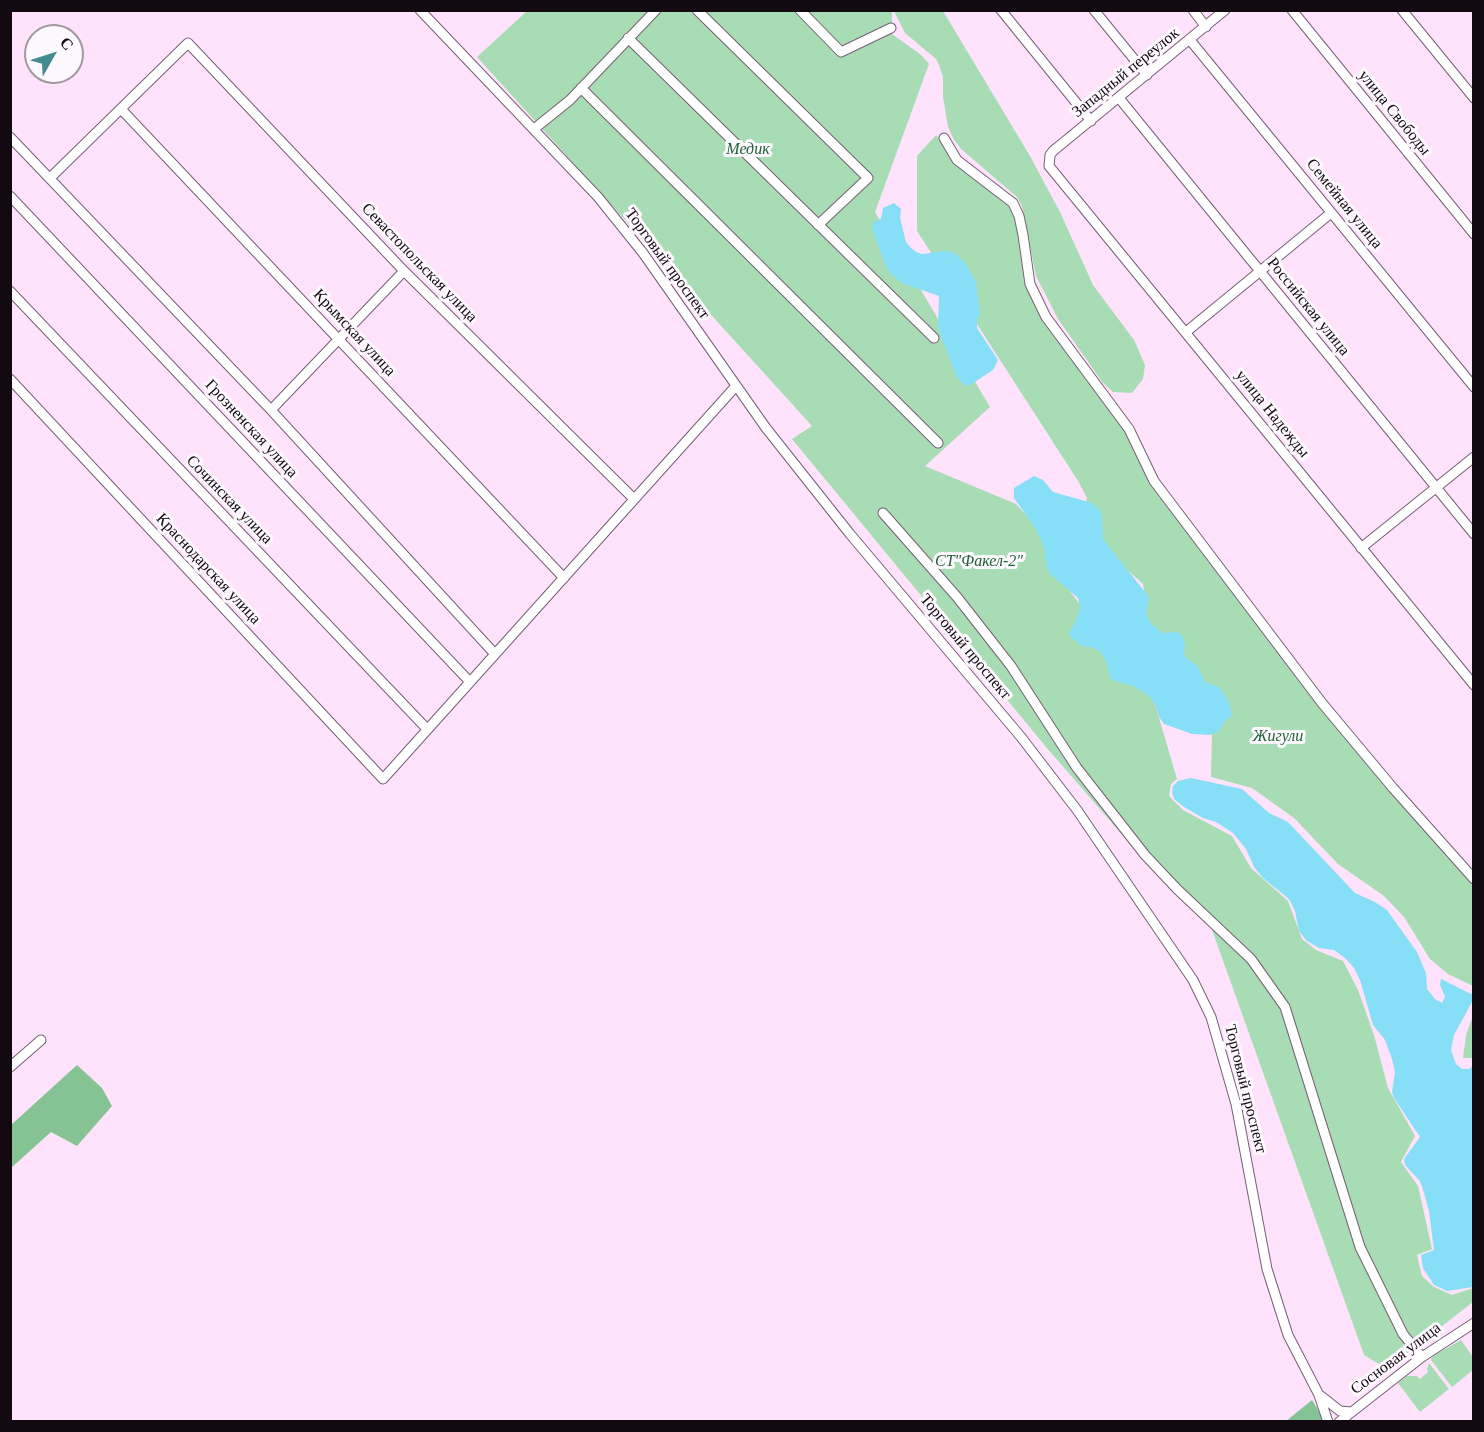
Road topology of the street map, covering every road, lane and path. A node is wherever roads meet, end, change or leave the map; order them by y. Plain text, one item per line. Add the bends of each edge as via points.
1 (420, 10) edge
2 (656, 10) edge
3 (697, 10) edge
4 (800, 10) edge
5 (1001, 10) edge
6 (1094, 10) edge
7 (1193, 10) edge
8 (1226, 10) edge
9 (1292, 10) edge
10 (1402, 10) edge
11 (1206, 27) junction
12 (891, 28) dead end
13 (627, 38) junction
14 (1190, 40) junction
15 (1147, 75) junction
16 (581, 88) junction
17 (1119, 98) junction
18 (1473, 98) edge
19 (121, 109) junction
20 (1091, 121) junction
21 (534, 129) junction
22 (10, 137) edge
23 (944, 138) dead end
24 (1049, 161) joint
25 (50, 178) junction
26 (10, 196) edge
27 (1331, 213) junction
28 (818, 225) junction
29 (1473, 234) edge
30 (404, 271) junction
31 (1260, 272) junction
32 (10, 291) edge
33 (1186, 332) junction
34 (934, 338) dead end
35 (339, 339) junction
36 (10, 379) edge
37 (736, 386) junction
38 (1473, 387) edge
39 (271, 410) junction
40 (938, 443) dead end
41 (1473, 457) edge
42 (1436, 487) junction
43 (634, 500) junction
44 (883, 513) dead end
45 (1473, 534) edge
46 (1361, 548) junction
47 (564, 578) junction
48 (494, 653) junction
49 (470, 682) junction
50 (1473, 685) edge
51 (427, 729) junction
52 (1473, 879) edge
53 (41, 1040) dead end
54 (10, 1067) edge
55 (1473, 1323) edge
56 (1422, 1357) junction
57 (1319, 1395) junction
58 (1351, 1412) junction
59 (1328, 1422) edge
60 (1339, 1422) edge

1 - 21 street, Торговый проспект
2 - 13 street
3 - 28 street via 868,178
4 - 12 street via 841,52
5 - 20 street
6 - 15 street
7 - 11 street
8 - 11 street, Западный переулок
9 - 29 street, улица Свободы
10 - 18 street
11 - 14 street, Западный переулок
13 - 16 street
13 - 28 street
14 - 15 street, Западный переулок
14 - 27 street, Семейная улица
15 - 17 street, Западный переулок
16 - 21 street
16 - 40 street
17 - 20 street, Западный переулок
17 - 31 street, Российская улица
19 - 25 street
19 - 30 street, Севастопольская улица via 188,43
19 - 35 street, Крымская улица
20 - 24 street, Западный переулок via 1053,151
21 - 37 street, Торговый проспект via 598,197 643,253
22 - 25 street
23 - 52 street via 957,160 1013,203 1023,234 1030,284 1046,317 1129,429 1154,481 1322,703
24 - 33 street, улица Надежды via 1052,171
25 - 39 street
26 - 49 street, Грозненская улица
27 - 31 street
27 - 38 street, Семейная улица
28 - 34 street
30 - 35 street
30 - 43 street, Севастопольская улица
31 - 33 street
31 - 42 street, Российская улица
32 - 51 street, Сочинская улица
33 - 46 street, улица Надежды
35 - 39 street
35 - 47 street, Крымская улица
36 - 51 street, Краснодарская улица via 383,779
37 - 43 street
37 - 57 street, Торговый проспект via 844,526 1021,737 1077,810 1193,980 1211,1017 1236,1104 1267,1269 1288,1335
39 - 48 street
41 - 42 street
42 - 45 street, Российская улица
42 - 46 street
43 - 47 street
44 - 56 street via 1011,666 1077,768 1145,855 1251,959 1285,1007 1360,1247 1403,1335
46 - 50 street, улица Надежды
47 - 48 street
48 - 49 street
49 - 51 street
53 - 54 street
55 - 56 street, Сосновая улица
56 - 58 street, Сосновая улица
57 - 58 street via 1340,1411
57 - 59 street, Торговый проспект
58 - 60 street, Сосновая улица

